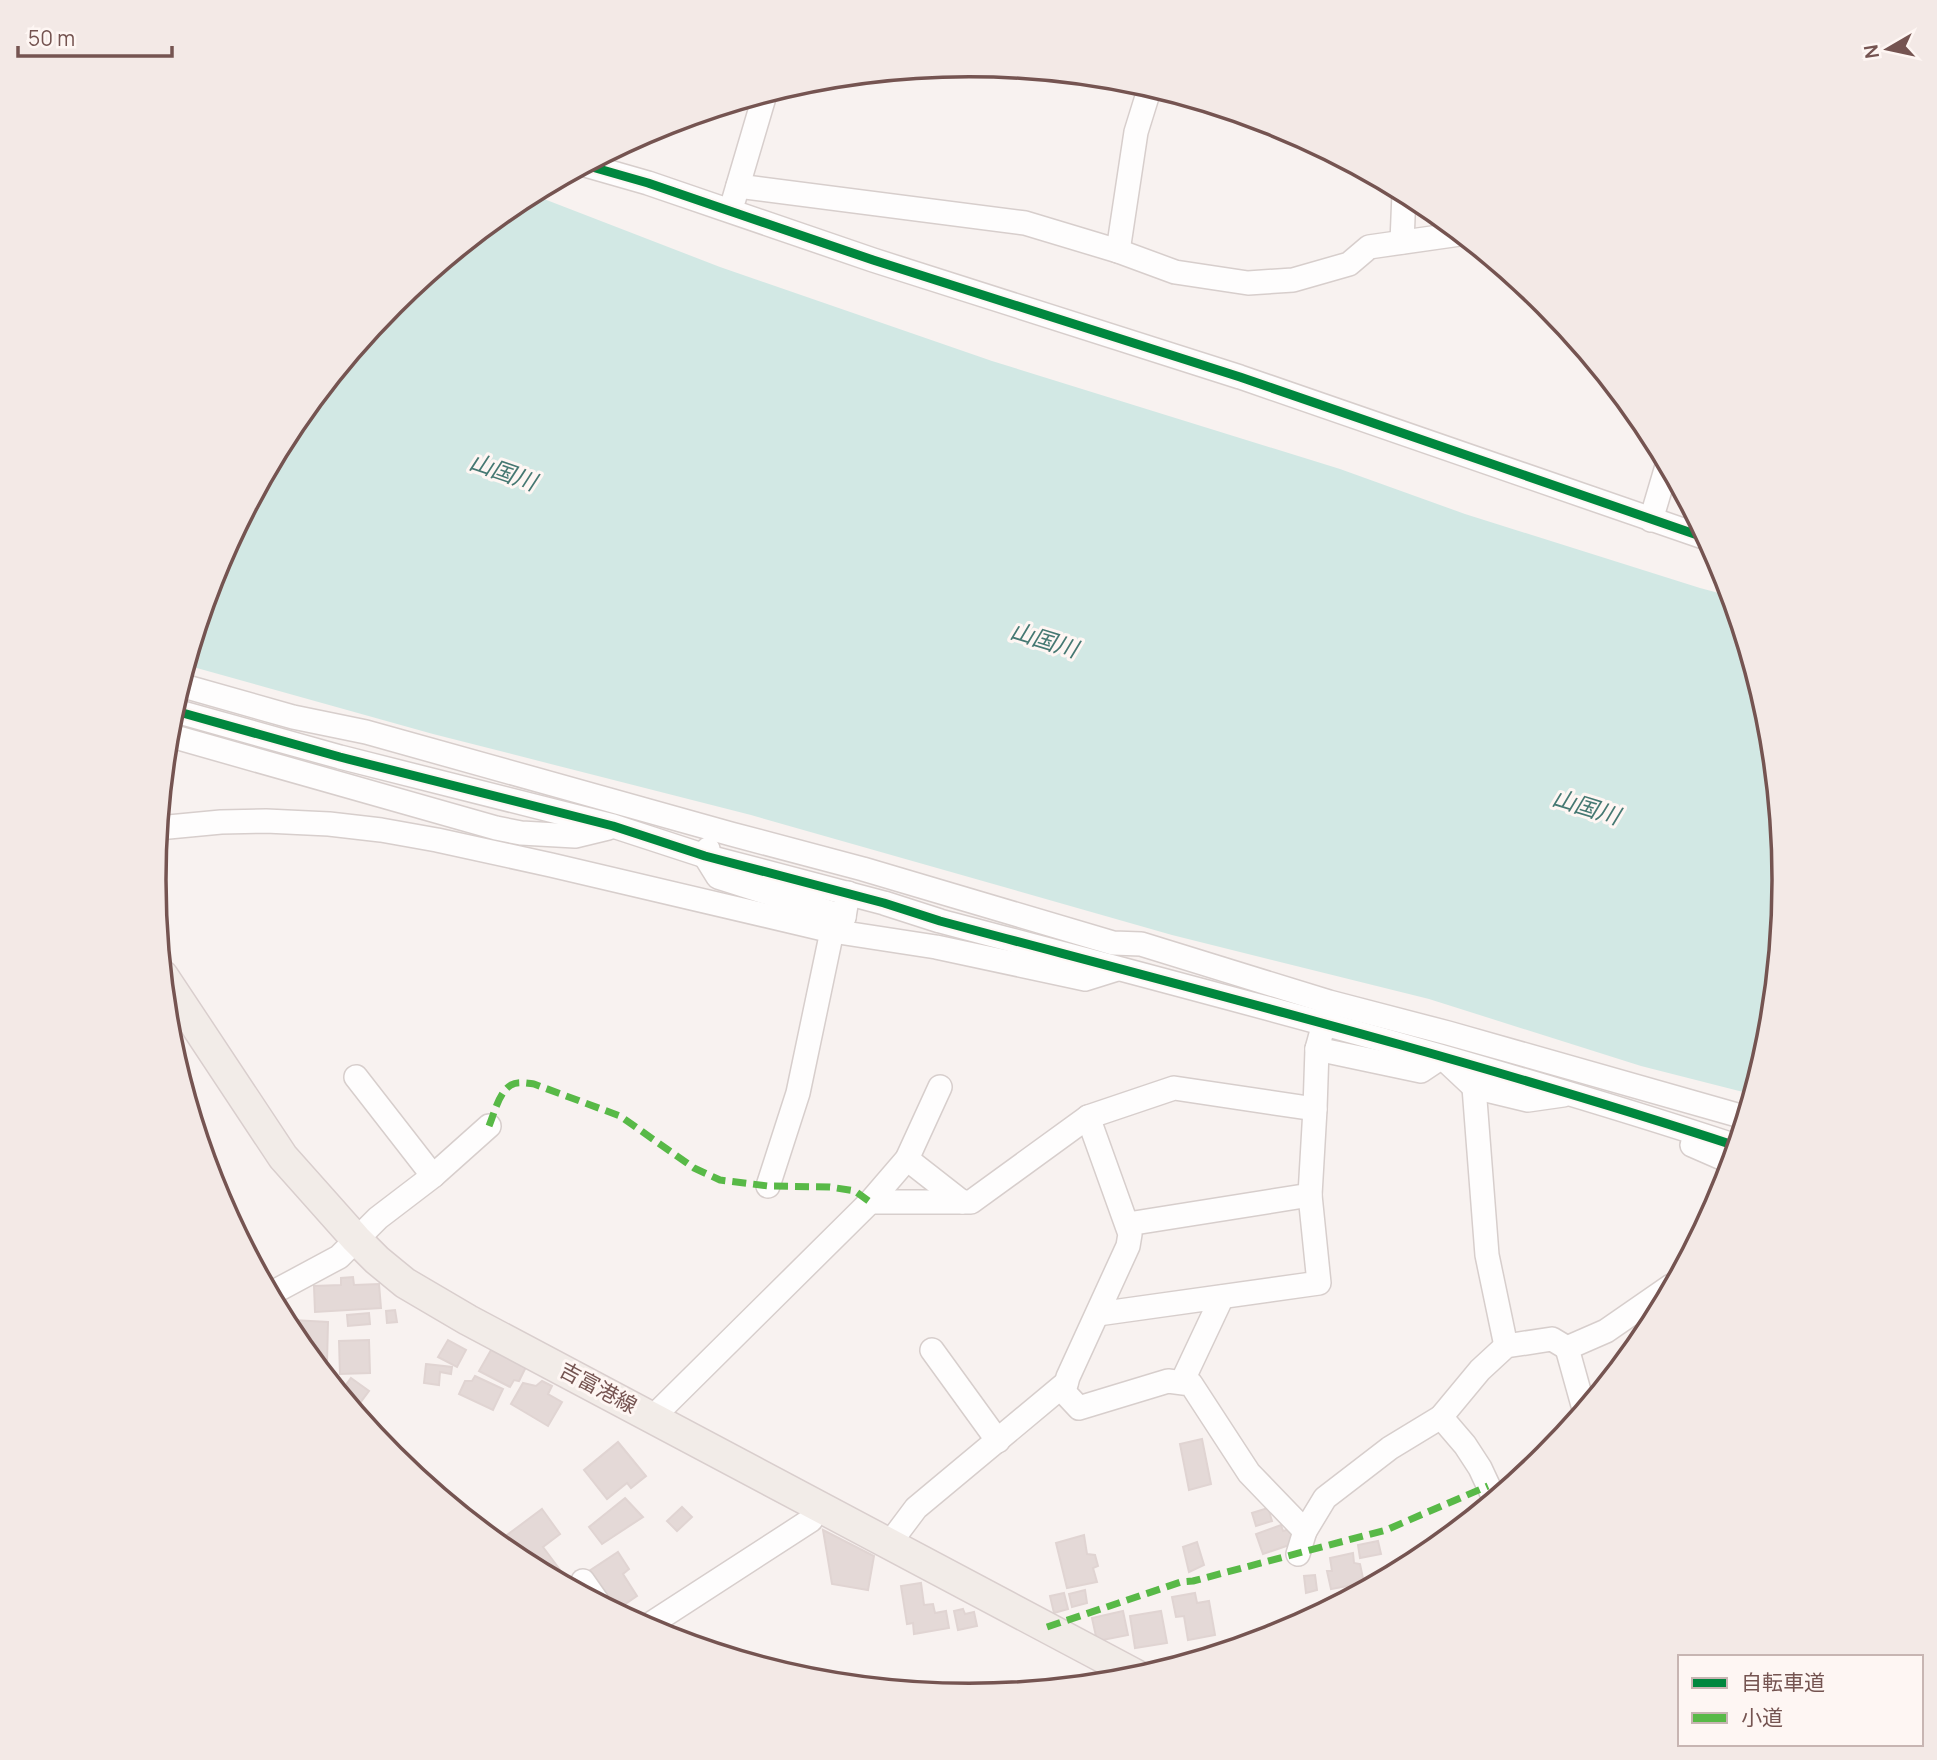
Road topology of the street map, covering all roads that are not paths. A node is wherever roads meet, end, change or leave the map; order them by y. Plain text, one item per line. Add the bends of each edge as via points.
1 (1147, 97) edge
2 (762, 104) edge
3 (598, 168) edge
4 (738, 186) junction
5 (1404, 205) edge
6 (730, 212) junction
7 (1446, 235) edge
8 (1402, 242) junction
9 (1118, 251) junction
10 (1663, 478) edge
11 (1651, 520) junction
12 (1693, 534) edge
13 (189, 688) edge
14 (183, 713) edge
15 (293, 717) junction
16 (178, 738) edge
17 (288, 741) junction
18 (341, 757) junction
19 (338, 783) junction
20 (478, 792) junction
21 (532, 795) junction
22 (473, 821) junction
23 (167, 827) edge
24 (613, 827) junction
25 (723, 832) junction
26 (468, 847) junction
27 (705, 856) junction
28 (858, 883) junction
29 (838, 924) junction
30 (1119, 969) junction
31 (1261, 981) junction
32 (173, 991) edge
33 (1326, 1013) junction
34 (1448, 1033) junction
35 (1317, 1049) junction
36 (1442, 1057) junction
37 (356, 1077) dead end
38 (940, 1087) dead end
39 (1474, 1087) junction
40 (1573, 1094) junction
41 (1315, 1109) junction
42 (1736, 1115) edge
43 (1088, 1117) junction
44 (1656, 1119) junction
45 (489, 1126) dead end
46 (1727, 1143) edge
47 (1721, 1158) edge
48 (907, 1159) junction
49 (433, 1176) junction
50 (768, 1186) dead end
51 (1310, 1195) junction
52 (870, 1202) junction
53 (962, 1202) junction
54 (1128, 1224) junction
55 (356, 1239) junction
56 (278, 1290) edge
57 (1222, 1297) junction
58 (1654, 1298) edge
59 (1098, 1314) junction
60 (1506, 1346) junction
61 (1567, 1348) junction
62 (932, 1350) dead end
63 (1182, 1382) junction
64 (1066, 1383) junction
65 (1581, 1398) edge
66 (653, 1417) junction
67 (1441, 1417) junction
68 (999, 1441) junction
69 (1490, 1490) edge
70 (817, 1507) junction
71 (1305, 1531) junction
72 (889, 1544) junction
73 (1298, 1554) dead end
74 (583, 1581) dead end
75 (586, 1585) edge
76 (658, 1620) edge
77 (1123, 1668) edge

1 - 9 street via 1136,132
2 - 4 street
3 - 6 street
4 - 6 street
4 - 9 street via 1025,223
5 - 8 street
6 - 11 street via 1240,377
7 - 8 street
8 - 9 street via 1369,247 1349,264 1266,283 1175,272
10 - 11 street
11 - 12 street
13 - 15 street
14 - 17 street
15 - 17 street
15 - 21 street via 366,732 385,746
16 - 19 street
17 - 18 street
18 - 19 street
18 - 20 street
19 - 22 street
20 - 21 street
20 - 22 street
21 - 24 street
21 - 25 street
22 - 24 street via 521,833 575,836
22 - 26 street
23 - 26 street via 266,821 329,824
24 - 27 street
25 - 27 street
25 - 28 street
26 - 29 street
27 - 28 street
27 - 29 street via 718,877
28 - 29 street
28 - 30 street via 884,903
28 - 31 street via 1112,943 1140,944
29 - 30 street via 1085,979
29 - 50 street via 798,1093
30 - 31 street via 1150,962
30 - 33 street
31 - 33 street
32 - 55 main road, 吉富港線 via 283,1157
33 - 34 street
33 - 35 street
33 - 36 street
34 - 36 street
34 - 42 street
35 - 36 street via 1420,1071
35 - 41 street
36 - 39 street
36 - 40 street
37 - 49 street
38 - 48 street
39 - 40 street via 1528,1100
39 - 60 street via 1487,1255
40 - 44 street
41 - 43 street via 1174,1088
41 - 51 street
43 - 53 street via 971,1202
43 - 54 street
44 - 46 street
44 - 47 street via 1671,1136
45 - 49 street
48 - 52 street
48 - 53 street
49 - 55 street
51 - 54 street
51 - 57 street via 1319,1283
52 - 53 street
52 - 66 street
54 - 59 street via 1128,1246
55 - 56 street via 339,1257
55 - 66 main road, 吉富港線 via 405,1283 437,1303
57 - 59 street
57 - 63 street
58 - 61 street via 1606,1331
59 - 64 street
60 - 61 street via 1552,1339
60 - 67 street
61 - 65 street
62 - 68 street
63 - 64 street via 1168,1381 1079,1408 1064,1392
63 - 71 street via 1191,1384 1249,1474
64 - 68 street
66 - 70 main road, 吉富港線
67 - 69 street via 1465,1445
67 - 71 street via 1390,1448 1325,1498
68 - 72 street via 916,1508
70 - 72 main road, 吉富港線
70 - 76 street via 811,1520
71 - 73 street
72 - 77 main road, 吉富港線
74 - 75 street

